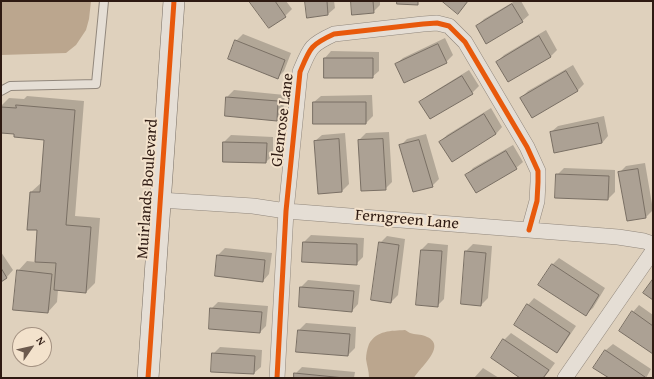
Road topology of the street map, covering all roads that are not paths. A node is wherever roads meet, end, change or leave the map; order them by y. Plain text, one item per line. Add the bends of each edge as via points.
1 (104, 1) edge
2 (174, 1) edge
3 (1, 91) edge
4 (160, 200) junction
5 (286, 211) junction
6 (529, 230) junction
7 (653, 244) edge
8 (653, 251) edge
9 (148, 378) edge
10 (277, 378) edge
11 (565, 378) edge

1 - 3 lane via 96,84 10,86
2 - 4 main road, Muirlands Boulevard
4 - 5 street, Ferngreen Lane via 253,206
4 - 9 main road, Muirlands Boulevard
5 - 6 street, Ferngreen Lane
5 - 6 street, Glenrose Lane via 300,72 312,47 334,34 437,23 449,26 465,42 527,147 538,171 537,201
5 - 10 street, Glenrose Lane
6 - 7 street, Ferngreen Lane via 618,237
8 - 11 street

